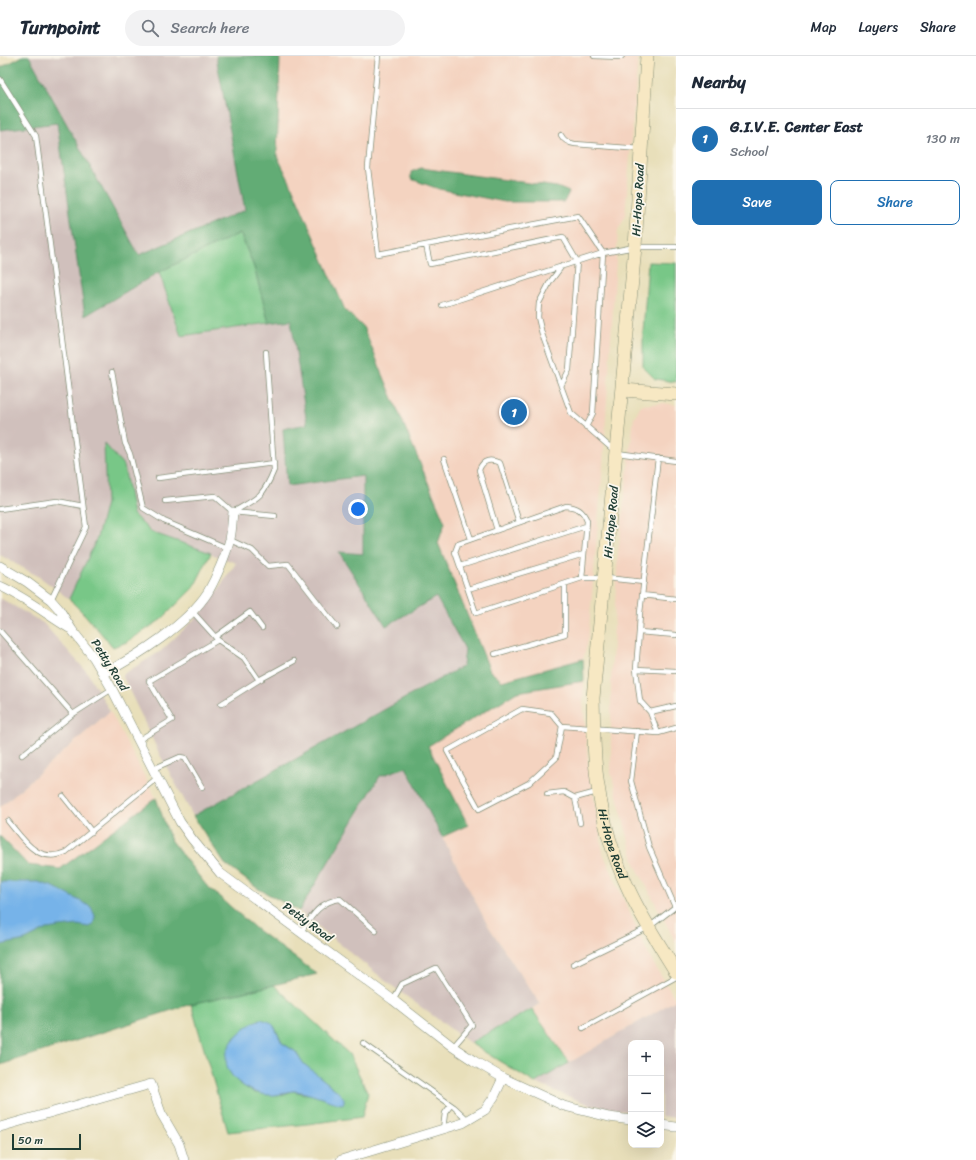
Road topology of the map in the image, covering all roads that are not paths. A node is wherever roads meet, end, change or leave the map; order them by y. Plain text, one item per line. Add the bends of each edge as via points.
1 (378, 56) edge
2 (594, 56) edge
3 (622, 56) edge
4 (647, 56) edge
5 (0, 79) edge
6 (561, 135) dead end
7 (641, 149) junction
8 (426, 245) junction
9 (635, 247) junction
10 (676, 247) edge
11 (603, 253) junction
12 (577, 262) junction
13 (562, 266) junction
14 (442, 305) dead end
15 (266, 352) dead end
16 (112, 372) dead end
17 (561, 386) junction
18 (623, 390) junction
19 (676, 394) edge
20 (586, 428) junction
21 (617, 453) junction
22 (658, 458) junction
23 (444, 460) dead end
24 (676, 461) edge
25 (274, 463) junction
26 (158, 478) dead end
27 (165, 501) dead end
28 (83, 506) junction
29 (0, 509) edge
30 (233, 512) junction
31 (275, 516) dead end
32 (519, 522) junction
33 (586, 526) junction
34 (497, 530) junction
35 (470, 539) junction
36 (228, 544) junction
37 (584, 554) junction
38 (0, 566) edge
39 (460, 566) junction
40 (582, 578) junction
41 (606, 578) junction
42 (644, 582) junction
43 (565, 584) junction
44 (0, 586) edge
45 (468, 589) junction
46 (642, 594) junction
47 (676, 599) edge
48 (51, 600) junction
49 (192, 611) junction
50 (337, 627) dead end
51 (262, 628) dead end
52 (72, 630) junction
53 (0, 631) edge
54 (639, 632) junction
55 (676, 636) edge
56 (216, 638) junction
57 (495, 654) dead end
58 (294, 661) dead end
59 (636, 669) junction
60 (676, 671) edge
61 (103, 674) junction
62 (259, 680) junction
63 (112, 689) junction
64 (221, 704) dead end
65 (676, 706) edge
66 (650, 712) junction
67 (73, 714) junction
68 (562, 726) junction
69 (594, 728) junction
70 (676, 728) edge
71 (637, 731) junction
72 (658, 733) junction
73 (138, 741) junction
74 (22, 755) dead end
75 (152, 769) junction
76 (157, 778) junction
77 (202, 787) dead end
78 (599, 792) junction
79 (547, 794) dead end
80 (63, 796) dead end
81 (575, 798) junction
82 (8, 821) dead end
83 (580, 823) dead end
84 (92, 832) junction
85 (649, 927) junction
86 (376, 931) dead end
87 (301, 932) junction
88 (573, 964) dead end
89 (676, 972) edge
90 (676, 977) edge
91 (393, 1000) junction
92 (584, 1028) dead end
93 (363, 1043) dead end
94 (453, 1047) junction
95 (503, 1078) junction
96 (451, 1105) junction
97 (468, 1120) junction
98 (628, 1120) edge
99 (664, 1125) edge
100 (0, 1127) edge
101 (676, 1127) edge
102 (443, 1129) junction
103 (184, 1160) edge
104 (341, 1160) edge

1 - 8 lane via 368,168 378,254
2 - 3 lane
4 - 7 street, Hi-Hope Road
5 - 28 lane via 36,136
6 - 7 lane via 566,142 574,144
7 - 9 street, Hi-Hope Road
8 - 11 lane via 578,216
8 - 12 lane via 430,264 563,237
9 - 10 lane
9 - 11 lane
9 - 18 street, Hi-Hope Road
11 - 12 lane
11 - 20 lane via 593,413
12 - 13 lane
12 - 17 lane via 569,370
13 - 14 lane
13 - 17 lane via 539,303 538,317
15 - 25 lane
16 - 36 lane via 125,443 143,508 164,522
17 - 20 lane via 571,413
18 - 19 street
18 - 21 street, Hi-Hope Road
20 - 21 lane
21 - 22 lane
21 - 41 street, Hi-Hope Road
22 - 24 lane
22 - 42 lane
23 - 35 lane
25 - 26 lane
25 - 30 lane via 268,486 260,496
27 - 30 lane via 215,496
28 - 29 lane via 57,501
28 - 48 lane via 86,527
30 - 31 lane
30 - 36 street
32 - 33 lane via 573,506 584,514
32 - 34 lane
32 - 34 lane via 500,463 486,461 479,470
33 - 37 lane
33 - 39 lane
34 - 35 lane
35 - 39 lane via 455,548
36 - 49 street via 208,592
36 - 50 lane via 252,550 268,566 288,564
37 - 40 lane
37 - 45 lane
38 - 48 street, Petty Road
39 - 45 lane
40 - 41 lane
40 - 43 lane
41 - 42 lane
41 - 69 street, Hi-Hope Road via 594,698
42 - 46 lane
43 - 45 lane via 476,613
43 - 57 lane via 565,634
44 - 52 street, Petty Road via 35,604
46 - 47 lane
46 - 54 lane
48 - 52 street, Petty Road
49 - 56 lane
49 - 61 street via 159,640
51 - 56 lane via 250,612
52 - 61 street, Petty Road
53 - 67 lane
54 - 55 lane
54 - 59 lane
56 - 62 lane via 244,658
56 - 73 lane via 149,681 172,720
58 - 62 lane
59 - 60 lane
59 - 66 lane via 640,701
61 - 63 street, Petty Road
62 - 64 lane
63 - 67 lane
63 - 73 street, Petty Road
65 - 66 lane
66 - 72 lane
67 - 74 lane
68 - 68 lane via 551,713 522,708 447,751 479,809 529,783 556,758
68 - 69 lane
69 - 71 lane
69 - 78 street, Hi-Hope Road
70 - 72 lane
71 - 72 lane
71 - 85 lane via 631,781 649,847 675,907
73 - 75 street, Petty Road
75 - 76 street, Petty Road
75 - 77 lane via 180,757 185,758
76 - 84 lane
76 - 87 street, Petty Road via 180,822 220,873
78 - 81 lane
78 - 85 street, Hi-Hope Road via 617,862
79 - 81 lane via 564,792
80 - 84 lane
81 - 83 lane
82 - 84 lane via 30,848 43,855 61,855
85 - 88 lane
85 - 89 street, Hi-Hope Road
86 - 87 lane via 340,900 333,900 313,913
87 - 91 street, Petty Road
90 - 92 lane
91 - 94 street, Petty Road
91 - 94 lane via 402,984 436,968 472,1025
93 - 96 lane
94 - 95 street, Petty Road
95 - 97 street via 485,1110
95 - 98 street, Petty Road via 564,1106
96 - 97 lane
96 - 102 lane via 445,1113
97 - 102 street
99 - 101 street
100 - 103 street via 151,1084
102 - 104 street

